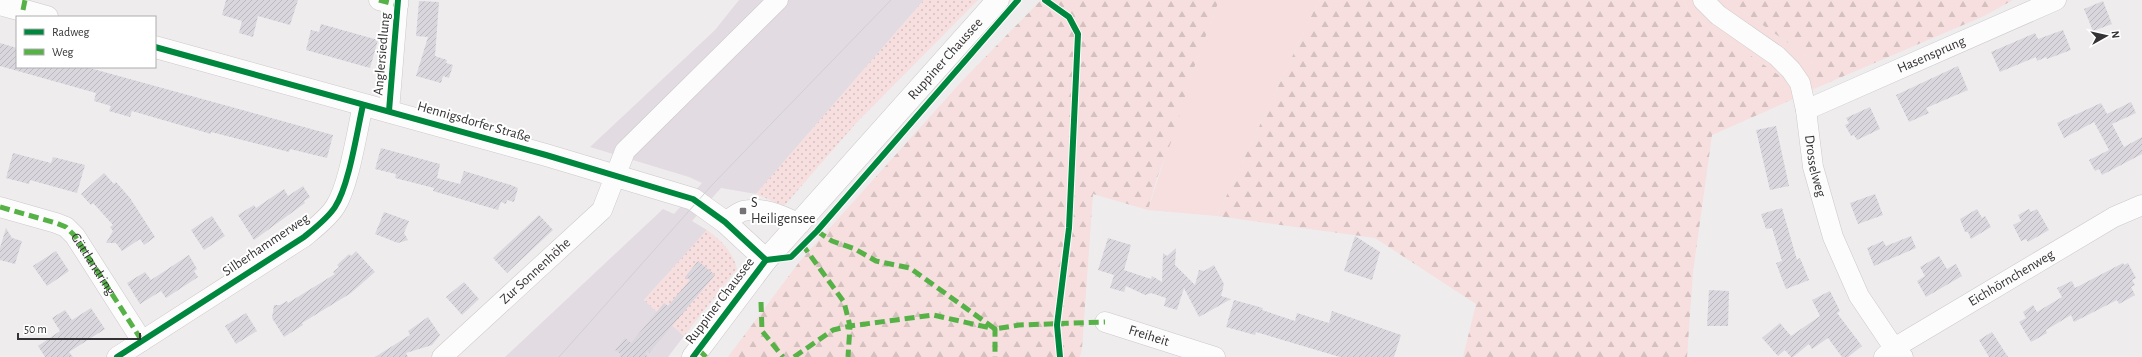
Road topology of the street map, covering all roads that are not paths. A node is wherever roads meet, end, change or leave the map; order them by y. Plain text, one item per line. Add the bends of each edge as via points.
1 (778, 0) edge
2 (998, 0) edge
3 (1703, 0) edge
4 (2056, 0) edge
5 (392, 2) edge
6 (0, 4) edge
7 (24, 5) edge
8 (45, 16) edge
9 (156, 47) edge
10 (363, 105) junction
11 (1806, 110) junction
12 (389, 111) junction
13 (615, 176) junction
14 (2142, 205) edge
15 (0, 207) edge
16 (725, 222) junction
17 (800, 224) junction
18 (766, 260) junction
19 (1105, 322) dead end
20 (142, 341) junction
21 (1170, 350) edge
22 (1893, 354) edge
23 (117, 357) edge
24 (442, 357) edge
25 (693, 357) edge
26 (1215, 357) edge

1 - 13 street, Zur Sonnenhöhe via 625,151
2 - 17 main road, Ruppiner Chaussee
3 - 11 street, Drosselweg via 1718,15 1776,56 1791,70 1800,83
4 - 11 street, Hasensprung
5 - 12 street, Anglersiedlung
6 - 7 main road
7 - 8 main road
9 - 10 main road, Hennigsdorfer Straße
10 - 12 main road, Hennigsdorfer Straße
10 - 20 street, Silberhammerweg via 345,183 336,206 319,225
11 - 22 street, Drosselweg via 1813,167 1833,237 1859,296
12 - 13 main road, Hennigsdorfer Straße
13 - 16 main road, Hennigsdorfer Straße via 693,199
13 - 24 street, Zur Sonnenhöhe via 602,210
14 - 22 street, Eichhörnchenweg via 2114,218
15 - 20 street, Güttlandring via 66,227 75,236
16 - 17 street via 743,211 757,211 776,213
16 - 18 main road, Hennigsdorfer Straße
17 - 18 main road, Ruppiner Chaussee
18 - 25 main road, Ruppiner Chaussee
19 - 21 street, Freiheit
20 - 23 street, Silberhammerweg
21 - 26 street, Freiheit

